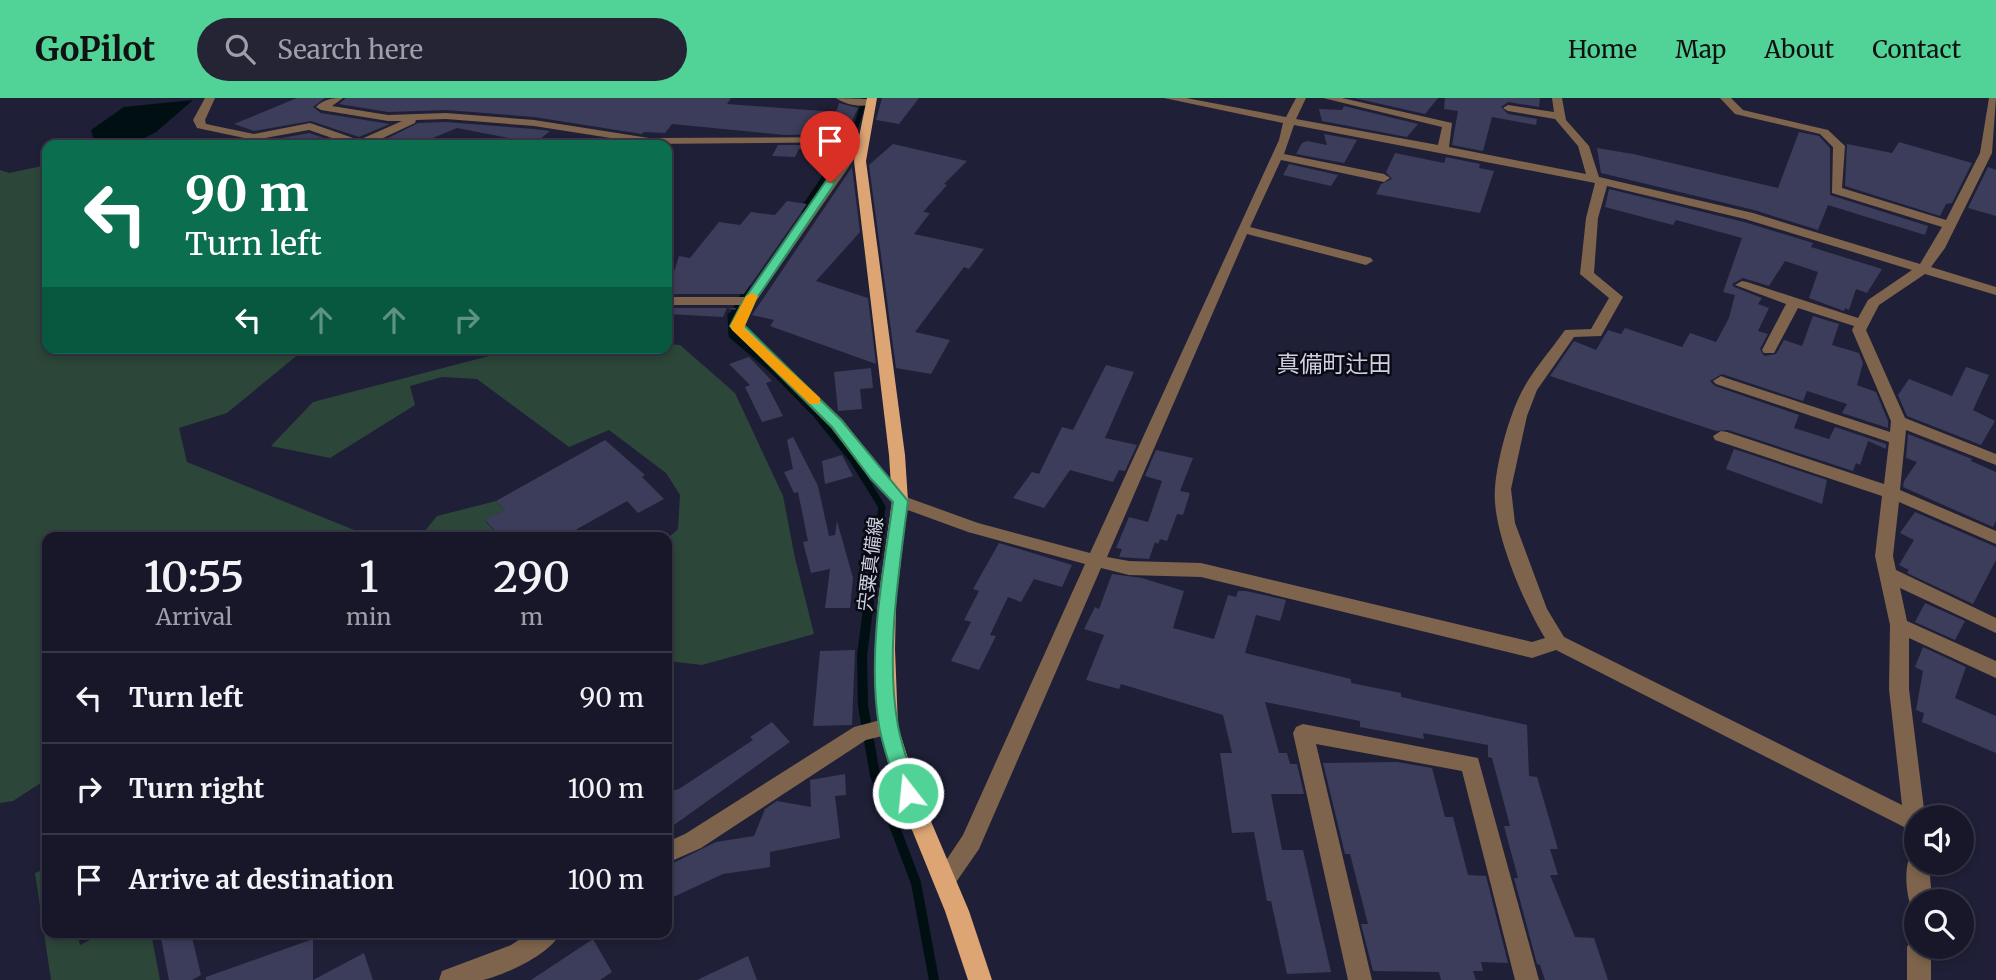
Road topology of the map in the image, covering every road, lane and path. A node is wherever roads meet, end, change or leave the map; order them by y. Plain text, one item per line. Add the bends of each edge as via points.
1 (210, 98) edge
2 (338, 98) edge
3 (842, 98) edge
4 (1169, 98) edge
5 (1301, 98) edge
6 (1328, 98) edge
7 (1557, 98) edge
8 (1725, 98) edge
9 (1994, 98) edge
10 (867, 101) edge
11 (1508, 108) dead end
12 (1560, 116) junction
13 (420, 117) junction
14 (1289, 121) junction
15 (855, 139) junction
16 (348, 140) edge
17 (372, 140) edge
18 (643, 140) edge
19 (672, 141) edge
20 (1442, 151) junction
21 (1991, 154) edge
22 (1278, 156) junction
23 (1384, 177) dead end
24 (1597, 180) junction
25 (1948, 225) junction
26 (1243, 229) junction
27 (1366, 261) dead end
28 (1924, 268) junction
29 (1742, 285) dead end
30 (1996, 291) edge
31 (672, 301) edge
32 (742, 301) junction
33 (1794, 302) junction
34 (1862, 324) junction
35 (1769, 350) dead end
36 (1721, 381) dead end
37 (1899, 421) junction
38 (1721, 436) dead end
39 (1895, 439) junction
40 (1996, 460) edge
41 (1890, 493) junction
42 (900, 501) junction
43 (1996, 538) edge
44 (1097, 561) junction
45 (1888, 574) junction
46 (1899, 625) junction
47 (1996, 626) edge
48 (1557, 642) junction
49 (1996, 670) edge
50 (874, 730) junction
51 (1913, 805) edge
52 (1904, 824) edge
53 (672, 851) edge
54 (944, 880) junction
55 (541, 938) edge
56 (1919, 959) edge
57 (451, 980) edge
58 (980, 980) edge
59 (1360, 980) edge
60 (1527, 980) edge
61 (1919, 980) edge

1 - 16 street via 201,125 254,137 310,126
2 - 13 street via 321,107 388,118
3 - 10 street
4 - 14 street
5 - 14 street
6 - 20 street via 1448,125
7 - 12 street
8 - 25 street via 1739,112 1824,132 1832,138 1839,146 1836,190
9 - 21 street
10 - 15 main road, 宍粟真備線
11 - 12 street
12 - 24 street via 1575,131
13 - 17 street
13 - 18 street via 534,123
14 - 20 street
14 - 22 street
15 - 19 street
15 - 32 street
15 - 42 main road, 宍粟真備線
20 - 24 street
21 - 25 street
22 - 23 street
22 - 26 street
24 - 28 street via 1749,216
24 - 48 street via 1587,274 1616,297 1596,333 1570,333 1530,390 1503,488 1506,523 1538,611
25 - 28 street
26 - 27 street
26 - 44 street
28 - 30 street
28 - 34 street via 1873,303
29 - 33 street
31 - 32 street
32 - 42 street via 738,330 837,424
33 - 34 street
33 - 35 street
34 - 37 street via 1859,330
36 - 39 street
37 - 39 street
37 - 40 street
38 - 41 street
39 - 41 street
41 - 43 street
41 - 45 street via 1884,556
42 - 44 street via 974,528
42 - 50 main road, 宍粟真備線 via 887,601 885,691
44 - 48 street via 1129,568 1201,570 1532,650
44 - 54 street via 971,842
45 - 46 street
45 - 47 street
46 - 49 street
46 - 51 street via 1899,689
48 - 52 street
50 - 53 street
50 - 54 main road, 宍粟真備線 via 908,793
54 - 58 main road, 宍粟真備線
55 - 57 street via 519,954
56 - 61 street
59 - 60 street via 1303,733 1471,764

